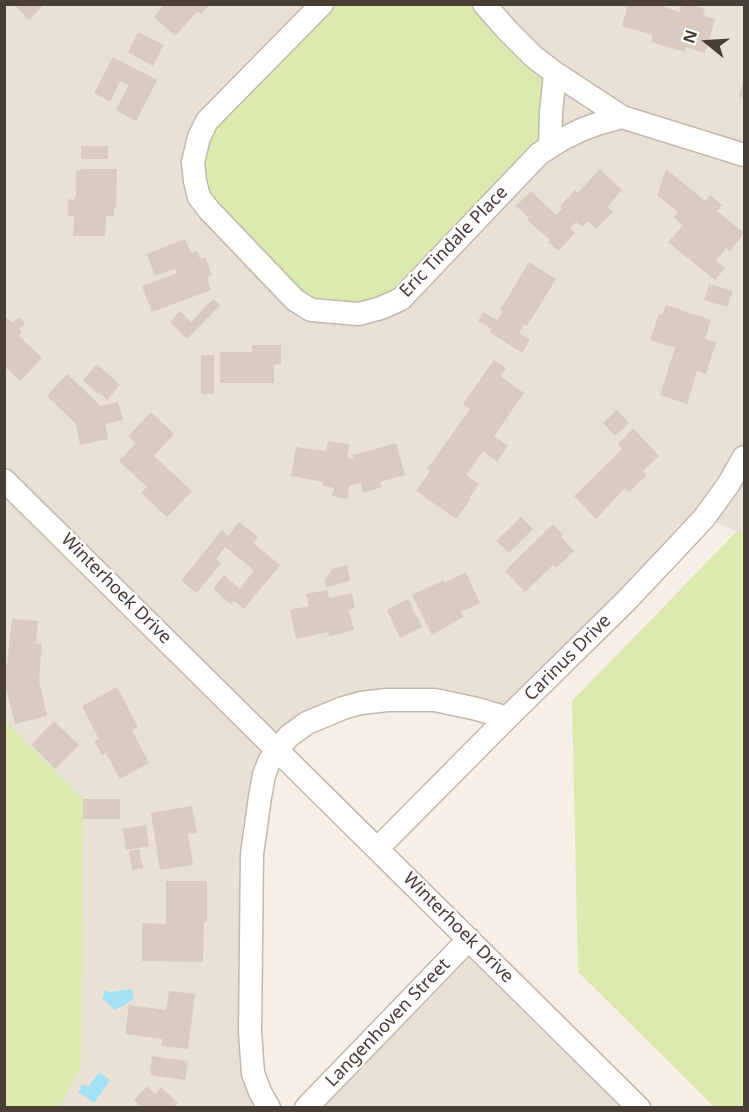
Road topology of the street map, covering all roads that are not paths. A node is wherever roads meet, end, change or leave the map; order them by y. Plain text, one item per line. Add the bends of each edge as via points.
1 (322, 4) edge
2 (484, 4) edge
3 (555, 73) junction
4 (622, 117) junction
5 (550, 147) junction
6 (744, 155) edge
7 (744, 457) edge
8 (4, 480) edge
9 (507, 718) junction
10 (278, 749) junction
11 (377, 849) junction
12 (469, 939) junction
13 (269, 1107) edge
14 (306, 1107) edge
15 (639, 1107) edge

1 - 5 street, Eric Tindale Place via 207,121 193,162 199,197 295,300 311,310 360,314 401,299
2 - 3 street via 534,57
3 - 4 street
3 - 5 street
4 - 5 street, Eric Tindale Place via 581,130
4 - 6 street
7 - 9 street, Carinus Drive via 704,518
8 - 10 street, Winterhoek Drive
9 - 10 street via 435,700 361,703 307,723
9 - 11 street, Carinus Drive
10 - 11 street, Winterhoek Drive
10 - 13 street via 264,775 252,854 251,1054 253,1072
11 - 12 street, Winterhoek Drive
12 - 14 street, Langenhoven Street
12 - 15 street, Winterhoek Drive

